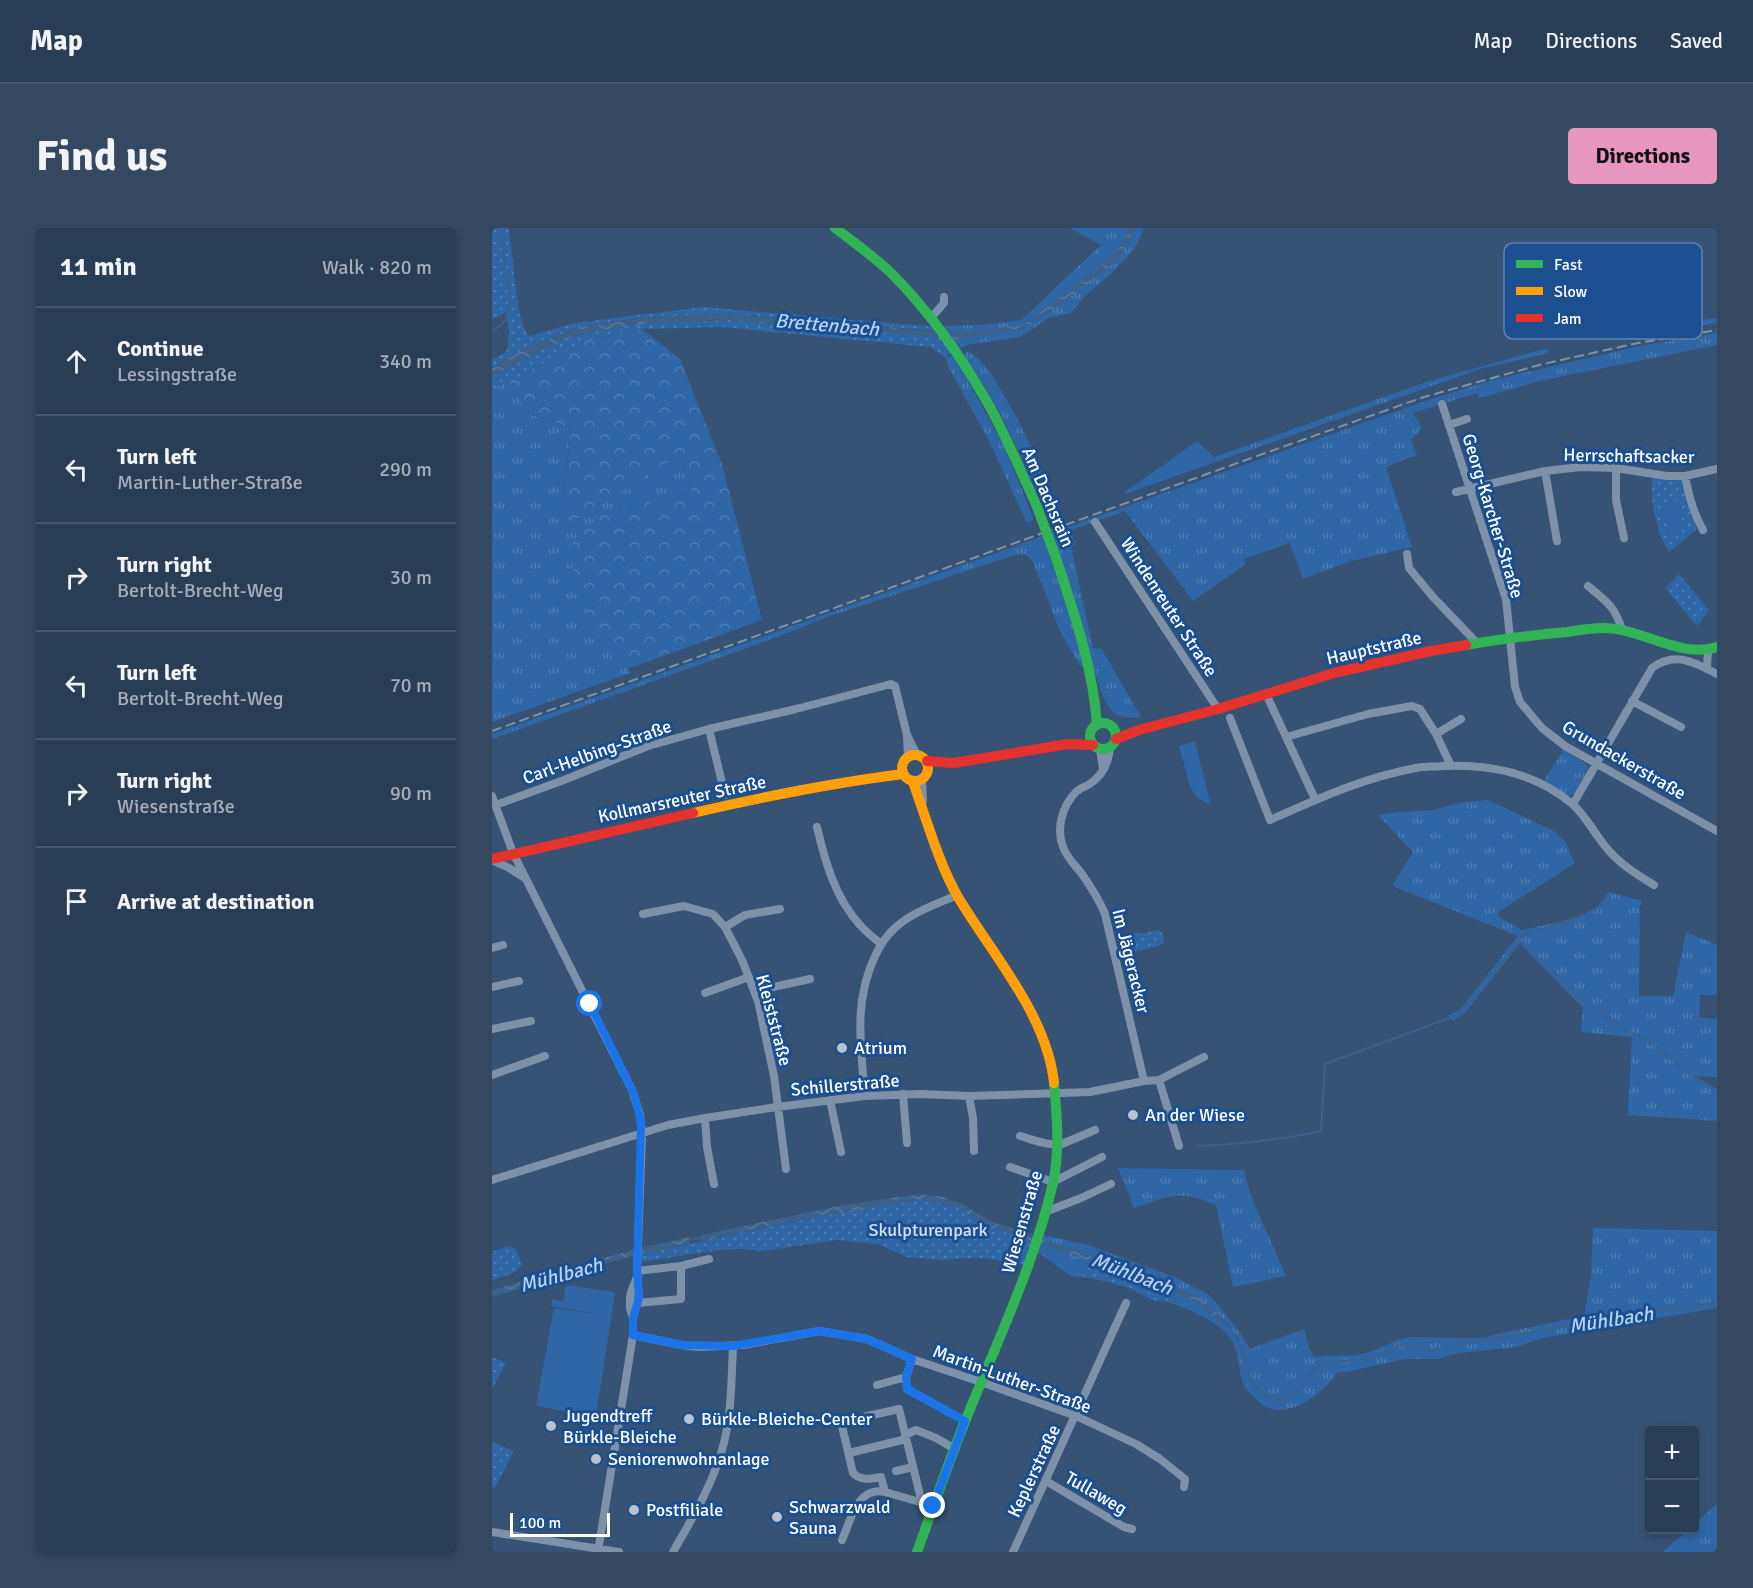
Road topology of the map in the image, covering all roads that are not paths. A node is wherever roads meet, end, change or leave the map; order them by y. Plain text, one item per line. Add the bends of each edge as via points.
1 (835, 228) edge
2 (944, 297) dead end
3 (933, 323) junction
4 (1442, 404) dead end
5 (1467, 419) dead end
6 (1449, 425) junction
7 (1617, 468) junction
8 (1717, 469) edge
9 (1545, 471) junction
10 (1685, 476) junction
11 (1470, 488) junction
12 (1456, 492) dead end
13 (1095, 522) dead end
14 (1703, 530) dead end
15 (1624, 538) dead end
16 (1557, 541) dead end
17 (1407, 554) dead end
18 (1588, 586) dead end
19 (1622, 630) junction
20 (1510, 637) junction
21 (1478, 643) junction
22 (1676, 646) junction
23 (1713, 648) edge
24 (1673, 658) junction
25 (1707, 669) junction
26 (1717, 674) edge
27 (1266, 694) junction
28 (1632, 700) junction
29 (1218, 709) junction
30 (1230, 718) dead end
31 (1461, 719) dead end
32 (1681, 727) dead end
33 (709, 729) junction
34 (1436, 734) junction
35 (1103, 736) junction
36 (1286, 737) junction
37 (920, 761) junction
38 (1596, 764) junction
39 (1451, 766) junction
40 (902, 771) junction
41 (918, 781) junction
42 (725, 795) dead end
43 (492, 796) edge
44 (1315, 800) junction
45 (1573, 804) junction
46 (496, 805) junction
47 (817, 827) dead end
48 (1716, 829) edge
49 (513, 853) junction
50 (492, 859) edge
51 (526, 879) junction
52 (1654, 885) dead end
53 (957, 895) junction
54 (780, 909) dead end
55 (643, 914) dead end
56 (725, 927) junction
57 (881, 944) junction
58 (503, 945) dead end
59 (492, 948) edge
60 (749, 978) junction
61 (810, 979) dead end
62 (519, 981) dead end
63 (492, 987) edge
64 (755, 992) junction
65 (705, 993) dead end
66 (531, 1021) dead end
67 (492, 1029) edge
68 (545, 1056) dead end
69 (1204, 1057) dead end
70 (492, 1075) edge
71 (1159, 1080) junction
72 (1144, 1081) junction
73 (903, 1094) junction
74 (1055, 1094) junction
75 (866, 1096) junction
76 (969, 1096) junction
77 (830, 1100) junction
78 (777, 1107) junction
79 (705, 1118) junction
80 (1095, 1130) dead end
81 (642, 1134) junction
82 (1020, 1136) dead end
83 (907, 1143) dead end
84 (1057, 1145) junction
85 (1179, 1146) dead end
86 (974, 1151) dead end
87 (841, 1152) dead end
88 (1102, 1157) dead end
89 (1010, 1167) dead end
90 (786, 1169) dead end
91 (492, 1180) edge
92 (1053, 1182) junction
93 (714, 1184) dead end
94 (1111, 1184) dead end
95 (1045, 1212) junction
96 (709, 1259) dead end
97 (681, 1266) junction
98 (637, 1274) junction
99 (638, 1303) junction
100 (1126, 1304) dead end
101 (633, 1318) junction
102 (633, 1335) junction
103 (733, 1346) junction
104 (912, 1359) junction
105 (906, 1377) junction
106 (981, 1382) junction
107 (877, 1385) dead end
108 (1076, 1416) junction
109 (965, 1421) junction
110 (906, 1437) junction
111 (955, 1449) junction
112 (849, 1453) junction
113 (913, 1467) junction
114 (896, 1471) dead end
115 (1046, 1481) junction
116 (1184, 1487) dead end
117 (885, 1492) junction
118 (928, 1504) junction
119 (1132, 1529) dead end
120 (492, 1532) edge
121 (842, 1540) dead end
122 (598, 1551) edge
123 (619, 1552) edge
124 (673, 1552) edge
125 (917, 1552) edge
126 (1013, 1552) edge

1 - 3 street, Am Dachsrain via 892,274
2 - 3 street
3 - 35 street, Am Dachsrain, bridge via 987,402 1036,504 1090,668 1096,705 1102,712
4 - 6 street, Georg-Karcher-Straße
5 - 6 street
6 - 11 street, Georg-Karcher-Straße
7 - 9 street, Herrschaftsacker
7 - 10 street, Herrschaftsacker
7 - 15 street via 1616,500
8 - 10 street, Herrschaftsacker
9 - 11 street, Herrschaftsacker
9 - 16 street
10 - 14 street via 1691,505
11 - 12 street, Herrschaftsacker
11 - 20 street, Georg-Karcher-Straße via 1506,599
13 - 29 street, Windenreuter Straße
17 - 21 street via 1409,568
18 - 19 street via 1617,614
19 - 20 street, Hauptstraße via 1589,629
19 - 22 street, Hauptstraße
20 - 21 street, Hauptstraße
20 - 38 street, Grundackerstraße via 1520,702 1554,738
21 - 27 street, Hauptstraße via 1334,673
22 - 23 street, Hauptstraße
22 - 24 street
23 - 25 street
24 - 25 street
24 - 28 street via 1652,668
25 - 26 street
27 - 29 street, Hauptstraße
27 - 36 street
28 - 32 street
28 - 38 street
29 - 35 street, Hauptstraße
30 - 44 street via 1270,820
31 - 34 street
33 - 37 street, Carl-Helbing-Straße via 891,684 895,686 907,735
33 - 42 street
33 - 46 street, Carl-Helbing-Straße via 648,746
34 - 36 street via 1420,709 1412,706
34 - 39 street
35 - 37 street via 949,763
35 - 72 street, Im Jägeracker via 1103,769 1099,777 1070,799 1060,830 1069,860 1099,899 1105,914
36 - 44 street
37 - 40 street via 903,762
37 - 41 street via 927,775
38 - 45 street
38 - 48 street, Grundackerstraße
39 - 44 street via 1418,767 1385,775
39 - 45 street via 1516,773
40 - 41 street via 907,780
40 - 49 street, Kollmarsreuter Straße via 893,776 742,801
41 - 53 street, Wiesenstraße via 916,792
43 - 46 street
45 - 52 street via 1606,848 1631,872
46 - 49 street
47 - 57 street via 829,871 842,899 859,924
49 - 50 street, Kollmarsreuter Straße
49 - 51 street
50 - 51 street
51 - 81 street via 632,1090
53 - 57 street via 901,923
53 - 74 street, Wiesenstraße via 1034,1016 1046,1045
54 - 56 street via 745,915
55 - 56 street via 684,906 713,914
56 - 60 street, Kleiststraße
57 - 75 street via 867,975 861,1002 859,1030
58 - 59 street
60 - 64 street, Kleiststraße
60 - 65 street
61 - 64 street
62 - 63 street
64 - 78 street, Kleiststraße via 769,1047
66 - 67 street
68 - 70 street
69 - 71 street, Schillerstraße
71 - 72 street, Schillerstraße
71 - 85 street
72 - 74 street, Schillerstraße
73 - 75 street, Schillerstraße
73 - 76 street, Schillerstraße
73 - 83 street
74 - 76 street, Schillerstraße
74 - 84 street, Wiesenstraße
75 - 77 street, Schillerstraße
76 - 86 street
77 - 78 street, Schillerstraße
77 - 87 street
78 - 79 street, Schillerstraße
78 - 90 street, Kleiststraße
79 - 81 street, Schillerstraße
79 - 93 street
80 - 84 street
81 - 91 street, Schillerstraße
81 - 98 street
82 - 84 street
84 - 92 street, Wiesenstraße
88 - 92 street
89 - 92 street
92 - 95 street, Wiesenstraße
94 - 95 street
95 - 106 street, Wiesenstraße via 1016,1299
96 - 97 street
97 - 98 street
97 - 99 street via 681,1299
98 - 99 street
98 - 101 street via 631,1292
99 - 101 street
100 - 108 street, Keplerstraße
101 - 102 street
102 - 103 street, Martin-Luther-Straße via 681,1345
102 - 122 street
103 - 104 street, Martin-Luther-Straße via 819,1331 867,1339
103 - 124 street via 730,1401 718,1464
104 - 105 street
104 - 106 street, Martin-Luther-Straße
105 - 107 street
105 - 109 street via 907,1389
106 - 108 street, Martin-Luther-Straße
106 - 109 street, Wiesenstraße
108 - 115 street, Keplerstraße
108 - 116 street, Martin-Luther-Straße via 1161,1459 1185,1479
109 - 111 street, Wiesenstraße
110 - 111 street via 916,1430
110 - 112 street
110 - 112 street via 899,1409 841,1422
110 - 113 street
111 - 118 street, Wiesenstraße
112 - 117 street via 852,1473 866,1479 880,1477
113 - 114 street
113 - 118 street
115 - 119 street, Tullaweg
115 - 126 street, Keplerstraße
117 - 118 street
117 - 121 street via 868,1492 862,1497
118 - 125 street, Wiesenstraße
120 - 122 street
122 - 123 street

